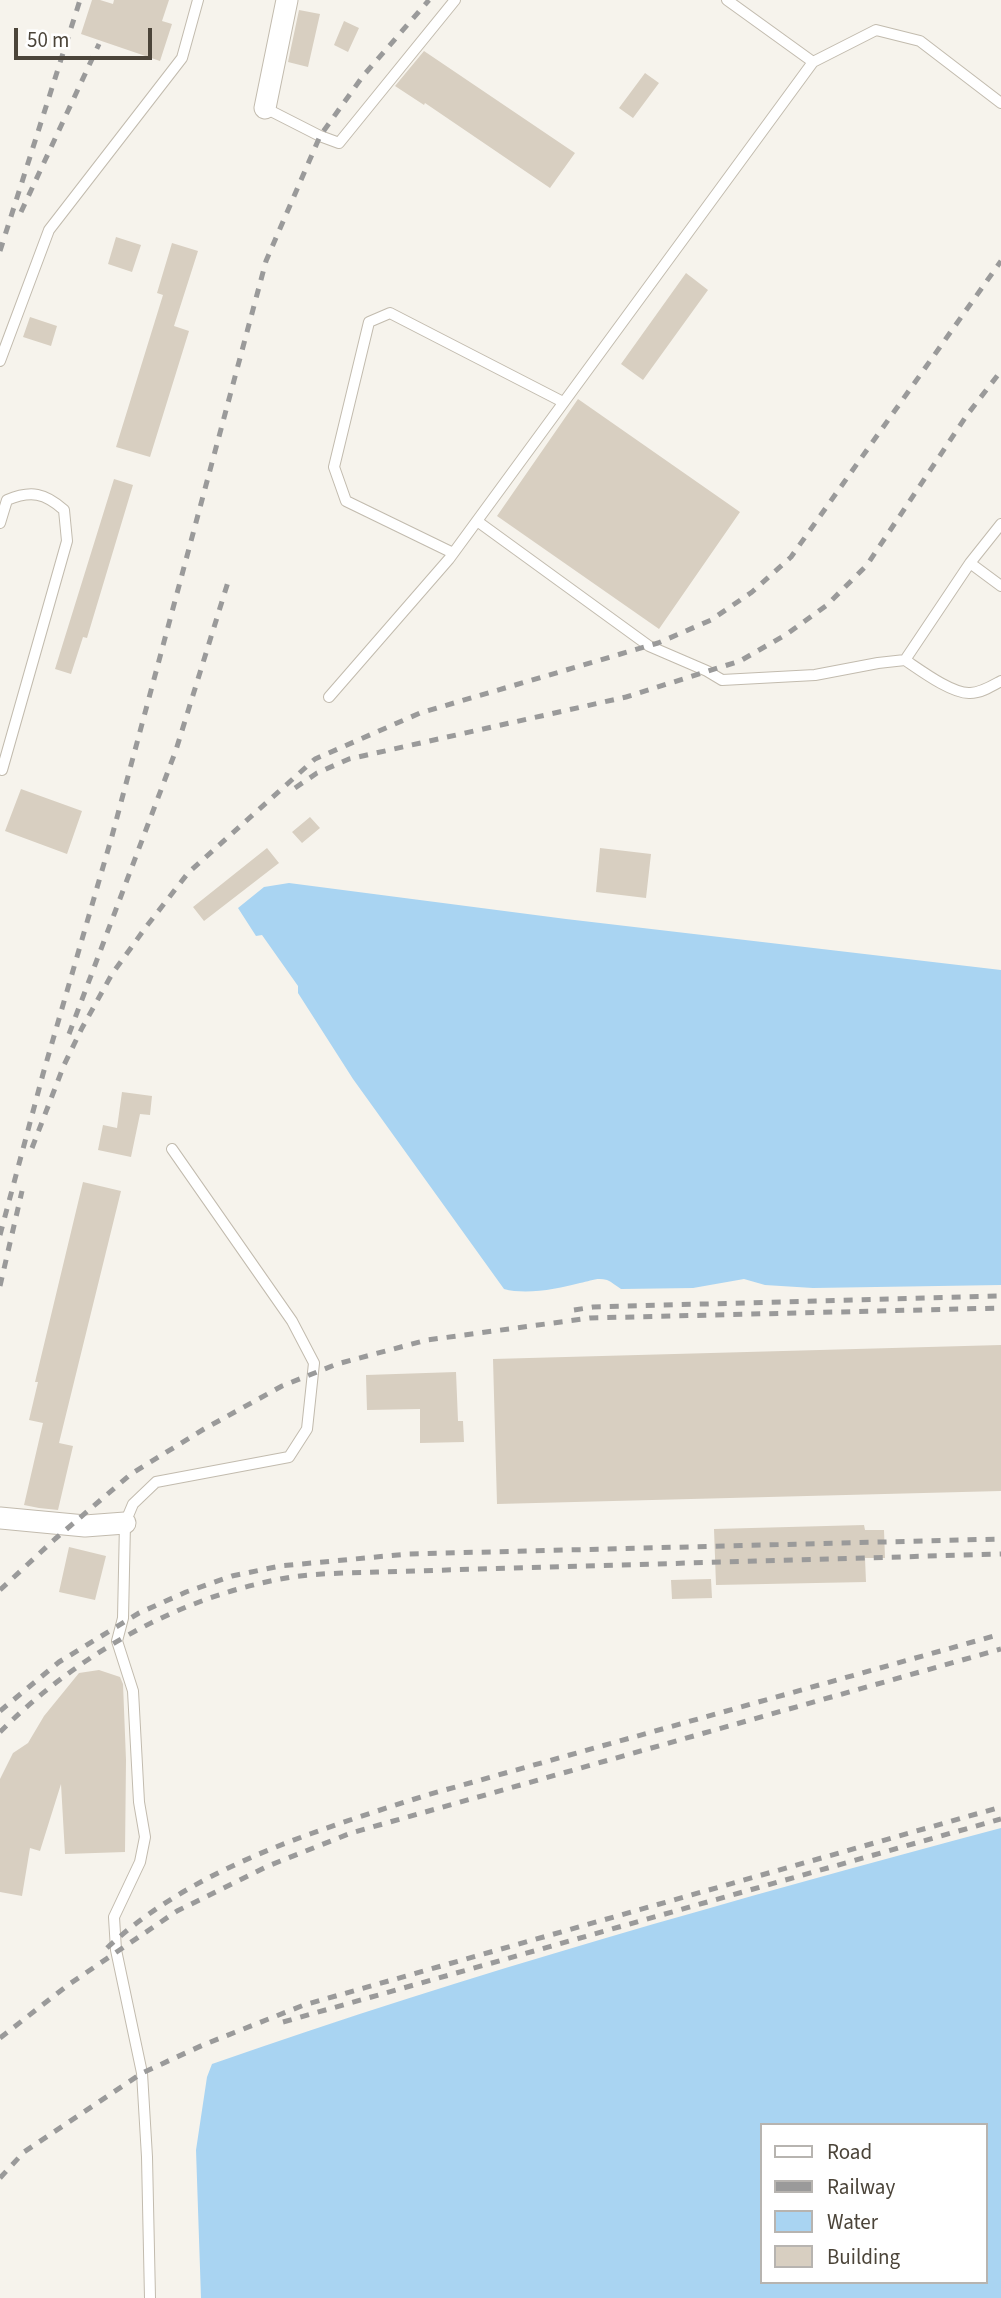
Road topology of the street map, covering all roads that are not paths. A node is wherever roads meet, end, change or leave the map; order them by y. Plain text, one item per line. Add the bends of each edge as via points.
1 (198, 0) edge
2 (287, 0) edge
3 (455, 0) edge
4 (727, 0) edge
5 (813, 61) junction
6 (1001, 103) edge
7 (265, 108) joint
8 (0, 361) edge
9 (563, 402) junction
10 (477, 521) junction
11 (0, 523) edge
12 (1001, 524) edge
13 (453, 553) junction
14 (970, 564) junction
15 (1001, 586) edge
16 (905, 660) junction
17 (1001, 681) edge
18 (329, 697) dead end
19 (2, 770) edge
20 (172, 1149) dead end
21 (0, 1518) edge
22 (125, 1523) junction
23 (150, 2298) edge

1 - 8 lane via 182,58 49,230
2 - 7 street
3 - 7 lane via 339,143
4 - 5 lane
5 - 6 lane via 876,30 920,40
5 - 9 lane
9 - 10 lane
9 - 13 lane via 390,313 369,322 334,467 346,501
10 - 13 lane
10 - 16 lane via 649,646 722,680 814,675
11 - 19 lane via 7,500 24,493 51,499 65,510 67,541
12 - 14 lane
13 - 18 lane
14 - 15 lane
14 - 16 lane
16 - 17 lane via 968,694
20 - 22 lane via 292,1321 314,1363 307,1429 289,1457 156,1482 133,1504
21 - 22 street via 85,1527
22 - 23 lane via 123,1618 117,1641 133,1691 145,1837 140,1862 114,1917 116,1950 142,2073

